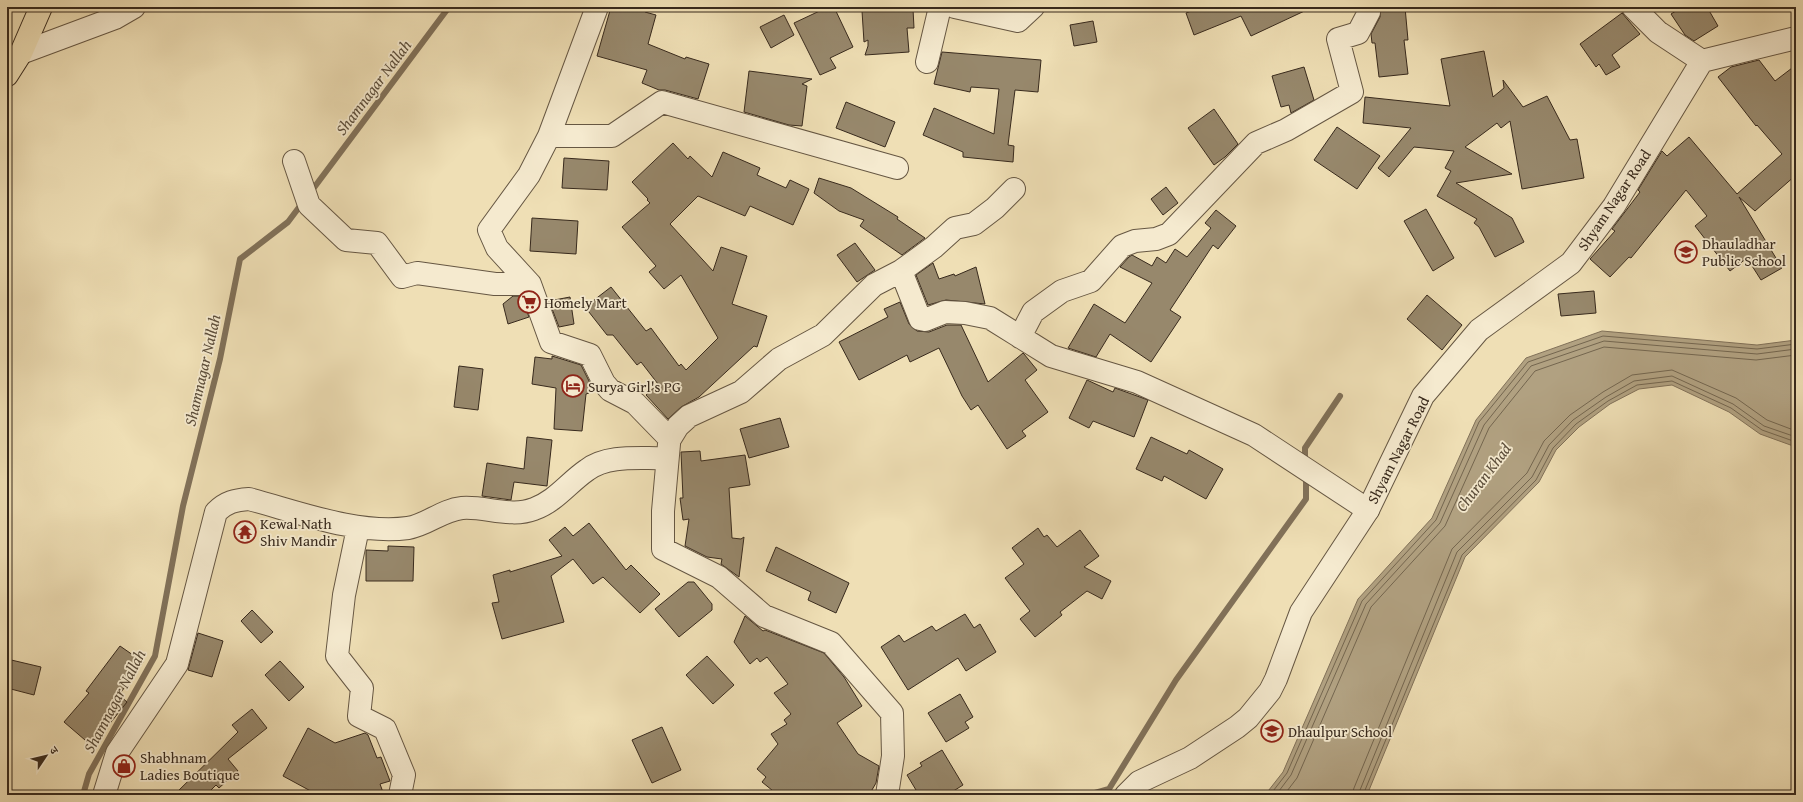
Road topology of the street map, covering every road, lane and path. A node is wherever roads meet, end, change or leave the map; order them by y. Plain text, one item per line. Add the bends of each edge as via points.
1 (42, 7) edge
2 (134, 7) edge
3 (597, 7) edge
4 (940, 7) edge
5 (955, 7) edge
6 (1033, 7) edge
7 (1366, 7) edge
8 (1633, 7) edge
9 (1796, 38) edge
10 (21, 53) junction
11 (1702, 61) junction
12 (927, 62) dead end
13 (7, 75) edge
14 (549, 136) junction
15 (294, 160) dead end
16 (896, 168) dead end
17 (1014, 189) dead end
18 (902, 271) junction
19 (530, 284) junction
20 (1020, 337) junction
21 (668, 448) junction
22 (1368, 510) junction
23 (358, 528) junction
24 (104, 795) edge
25 (400, 795) edge
26 (887, 795) edge
27 (1126, 795) edge

1 - 10 main road
2 - 10 street via 115,18
3 - 14 street
4 - 12 street
5 - 6 street via 1018,21
7 - 20 street via 1369,12 1358,33 1338,39 1352,92 1256,144 1169,234 1122,246 1091,282 1062,292 1033,312
8 - 11 street via 1658,32
9 - 11 street
10 - 13 main road
11 - 22 street, Shyam Nagar Road via 1614,206 1571,263 1478,330 1423,396
14 - 16 street via 612,136 662,102
14 - 19 street via 529,175 489,230 497,248
15 - 19 street via 309,205 346,240 377,243 402,277 417,273 495,284
17 - 18 street via 974,224 955,228
18 - 20 street via 920,319 925,320 945,312 965,313 990,318
18 - 21 street via 874,285 828,331 779,359 741,392 690,416 678,426
19 - 21 street via 551,342 590,355 610,390 635,403
20 - 22 street via 1051,356 1137,382 1254,435
21 - 23 street via 617,459 588,469 549,503 532,510 513,512 450,509 410,527 380,530
21 - 26 street via 663,549 719,577 764,616 831,643 892,713 893,756
22 - 27 street, Shyam Nagar Road via 1301,612 1276,679 1270,691 1248,718 1190,758 1139,782
23 - 24 street via 249,499 224,504 216,512 177,664 117,753
23 - 25 street via 344,596 337,656 362,688 360,716 385,729 404,775

